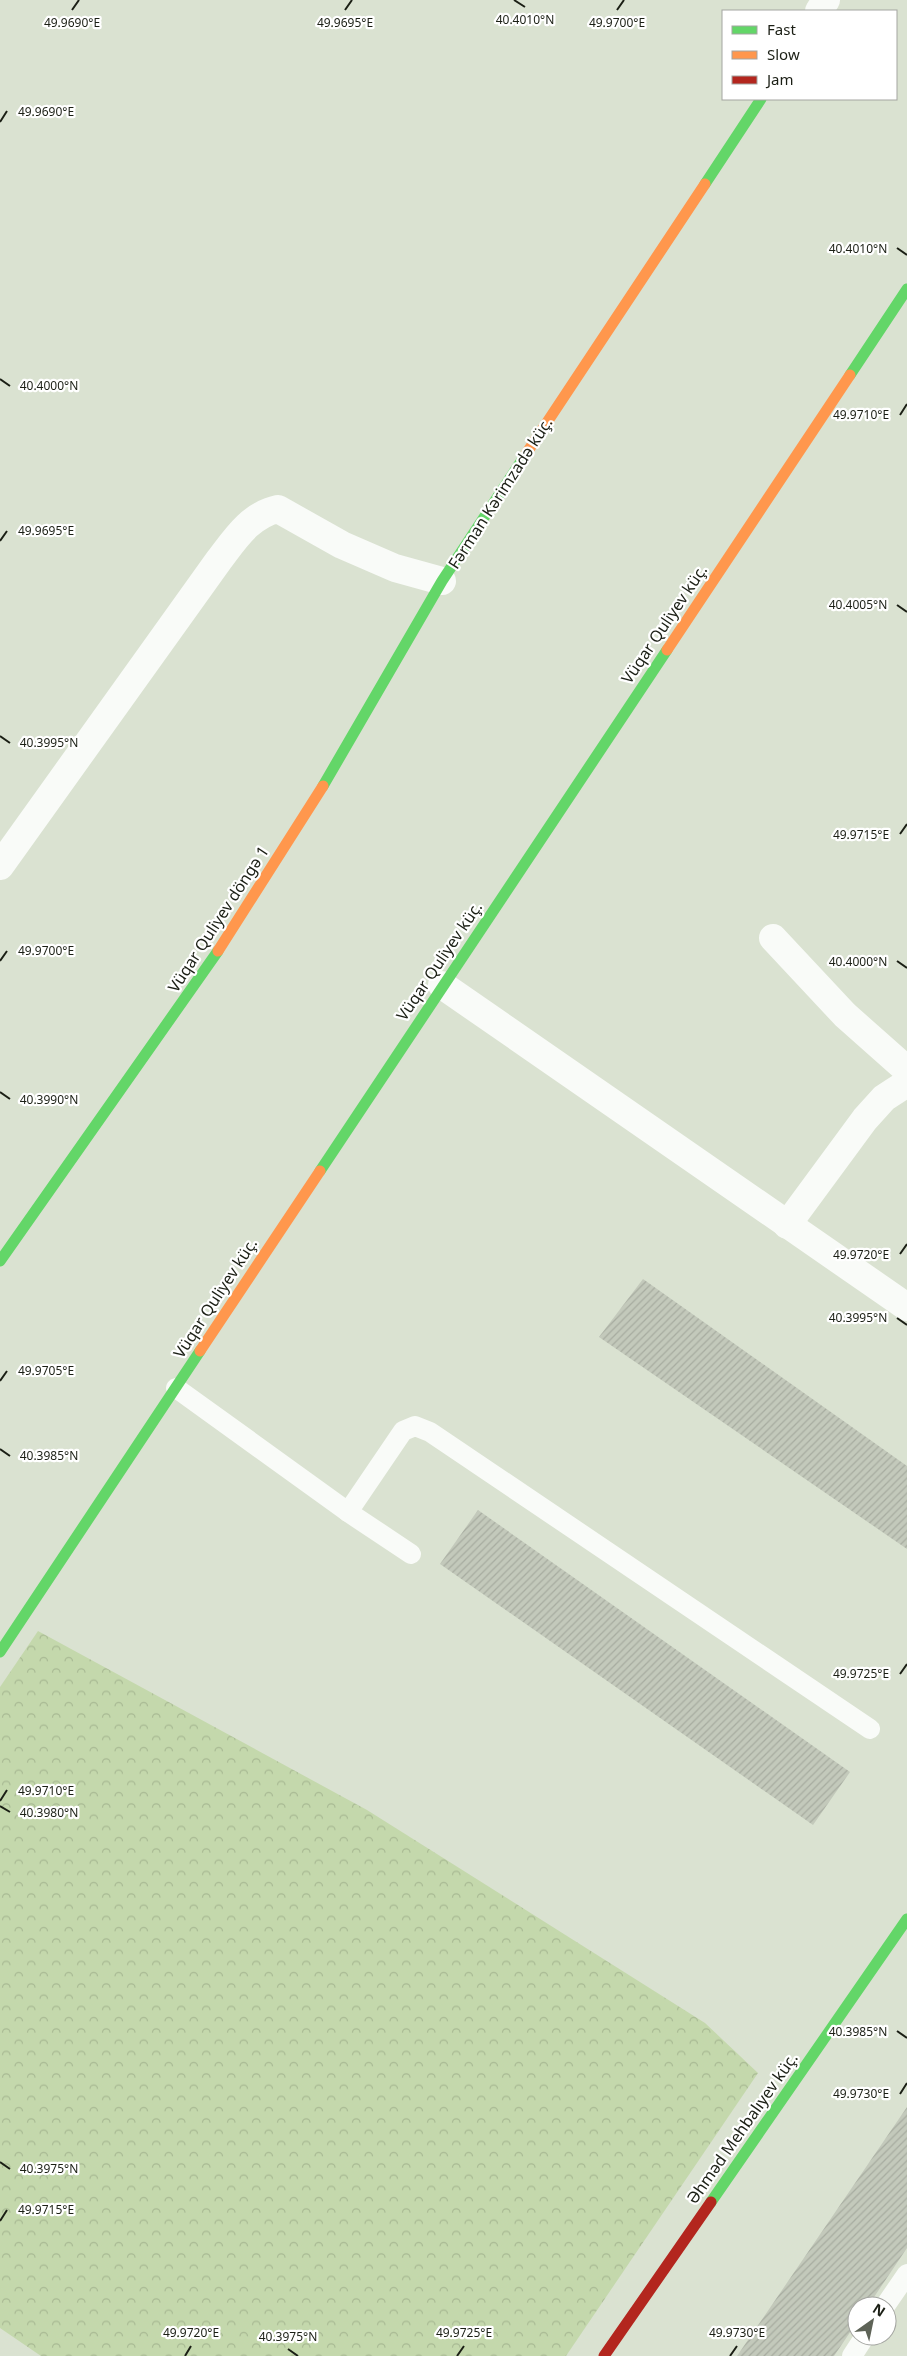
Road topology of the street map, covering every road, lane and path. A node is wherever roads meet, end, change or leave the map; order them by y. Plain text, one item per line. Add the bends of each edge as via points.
1 (760, 100) edge
2 (907, 289) edge
3 (442, 581) junction
4 (0, 866) edge
5 (773, 938) dead end
6 (442, 985) junction
7 (907, 1070) edge
8 (907, 1083) edge
9 (787, 1225) junction
10 (0, 1261) edge
11 (907, 1306) edge
12 (176, 1388) junction
13 (348, 1512) junction
14 (411, 1554) dead end
15 (0, 1652) edge
16 (870, 1729) dead end
17 (907, 1919) edge
18 (907, 2274) edge
19 (892, 2296) edge
20 (604, 2356) edge

1 - 3 street, Fərman Kərimzadə küç.
2 - 6 street, Vüqar Quliyev küç.
3 - 4 street, Fərman Kərimzadə küç. via 395,568 342,545 278,509 257,517 243,529 219,560
3 - 10 street, Vüqar Quliyev döngə 1 via 336,766 207,968
5 - 7 street via 845,1015
6 - 9 street
6 - 12 street, Vüqar Quliyev küç.
8 - 9 street via 884,1098 865,1119
9 - 11 street
12 - 13 lane
12 - 15 street, Vüqar Quliyev küç.
13 - 14 lane
13 - 16 lane via 403,1431 415,1426 430,1432
17 - 20 street, Əhməd Mehbalıyev küç.
18 - 19 lane

